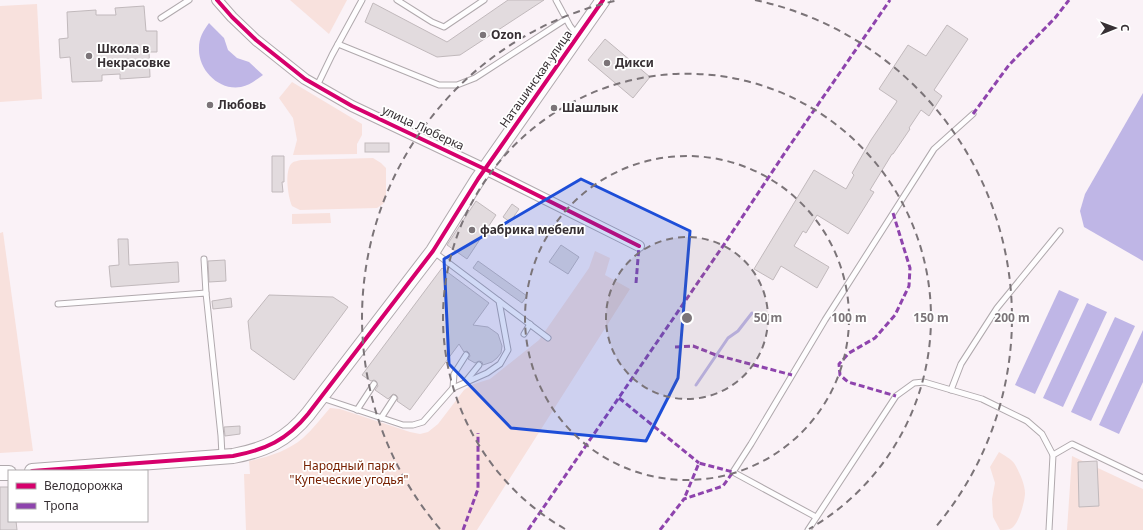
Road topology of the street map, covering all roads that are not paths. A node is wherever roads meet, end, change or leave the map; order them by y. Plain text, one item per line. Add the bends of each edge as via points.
1 (189, 0) edge
2 (217, 0) edge
3 (362, 0) edge
4 (397, 0) edge
5 (484, 0) edge
6 (556, 0) edge
7 (603, 0) edge
8 (161, 18) dead end
9 (566, 19) junction
10 (578, 36) junction
11 (338, 44) junction
12 (317, 86) junction
13 (973, 114) dead end
14 (485, 169) junction
15 (1060, 231) dead end
16 (639, 246) dead end
17 (433, 251) junction
18 (204, 259) dead end
19 (206, 293) junction
20 (499, 301) junction
21 (58, 304) dead end
22 (530, 324) junction
23 (524, 334) dead end
24 (548, 338) dead end
25 (466, 355) dead end
26 (479, 365) dead end
27 (465, 382) junction
28 (374, 384) dead end
29 (453, 388) junction
30 (951, 390) junction
31 (320, 398) junction
32 (394, 398) dead end
33 (357, 410) junction
34 (381, 418) junction
35 (1053, 455) junction
36 (222, 457) junction
37 (46, 470) edge
38 (1143, 478) edge
39 (816, 517) junction
40 (808, 530) edge
41 (1049, 530) edge

1 - 8 lane
2 - 12 street, улица Люберка via 256,40
3 - 11 lane
4 - 5 lane via 444,27
6 - 9 lane
7 - 10 street, Наташинская улица
9 - 10 lane
9 - 11 lane via 475,78 457,85 439,85
10 - 14 street, Наташинская улица
11 - 12 lane
12 - 14 street, улица Люберка via 352,106
13 - 39 lane via 934,149 825,320 733,472
14 - 16 street, улица Люберка
14 - 17 street, Наташинская улица
15 - 30 lane via 997,308 961,364
17 - 20 lane
17 - 31 street, Наташинская улица
18 - 19 lane
19 - 21 lane
19 - 36 lane
20 - 22 lane
20 - 27 lane via 508,350 500,364 487,373
22 - 23 lane
22 - 24 lane
25 - 29 lane via 454,374
26 - 27 lane
27 - 29 lane
28 - 33 lane
29 - 34 lane via 423,422 403,425
30 - 35 lane via 982,399 1027,421 1042,434
30 - 39 lane via 924,382 914,383 896,396
31 - 33 lane
31 - 36 street, Наташинская улица via 290,434 270,446 250,453
32 - 34 lane
33 - 34 lane
35 - 38 lane via 1072,444
35 - 41 lane
36 - 37 street, Наташинская улица
39 - 40 lane

